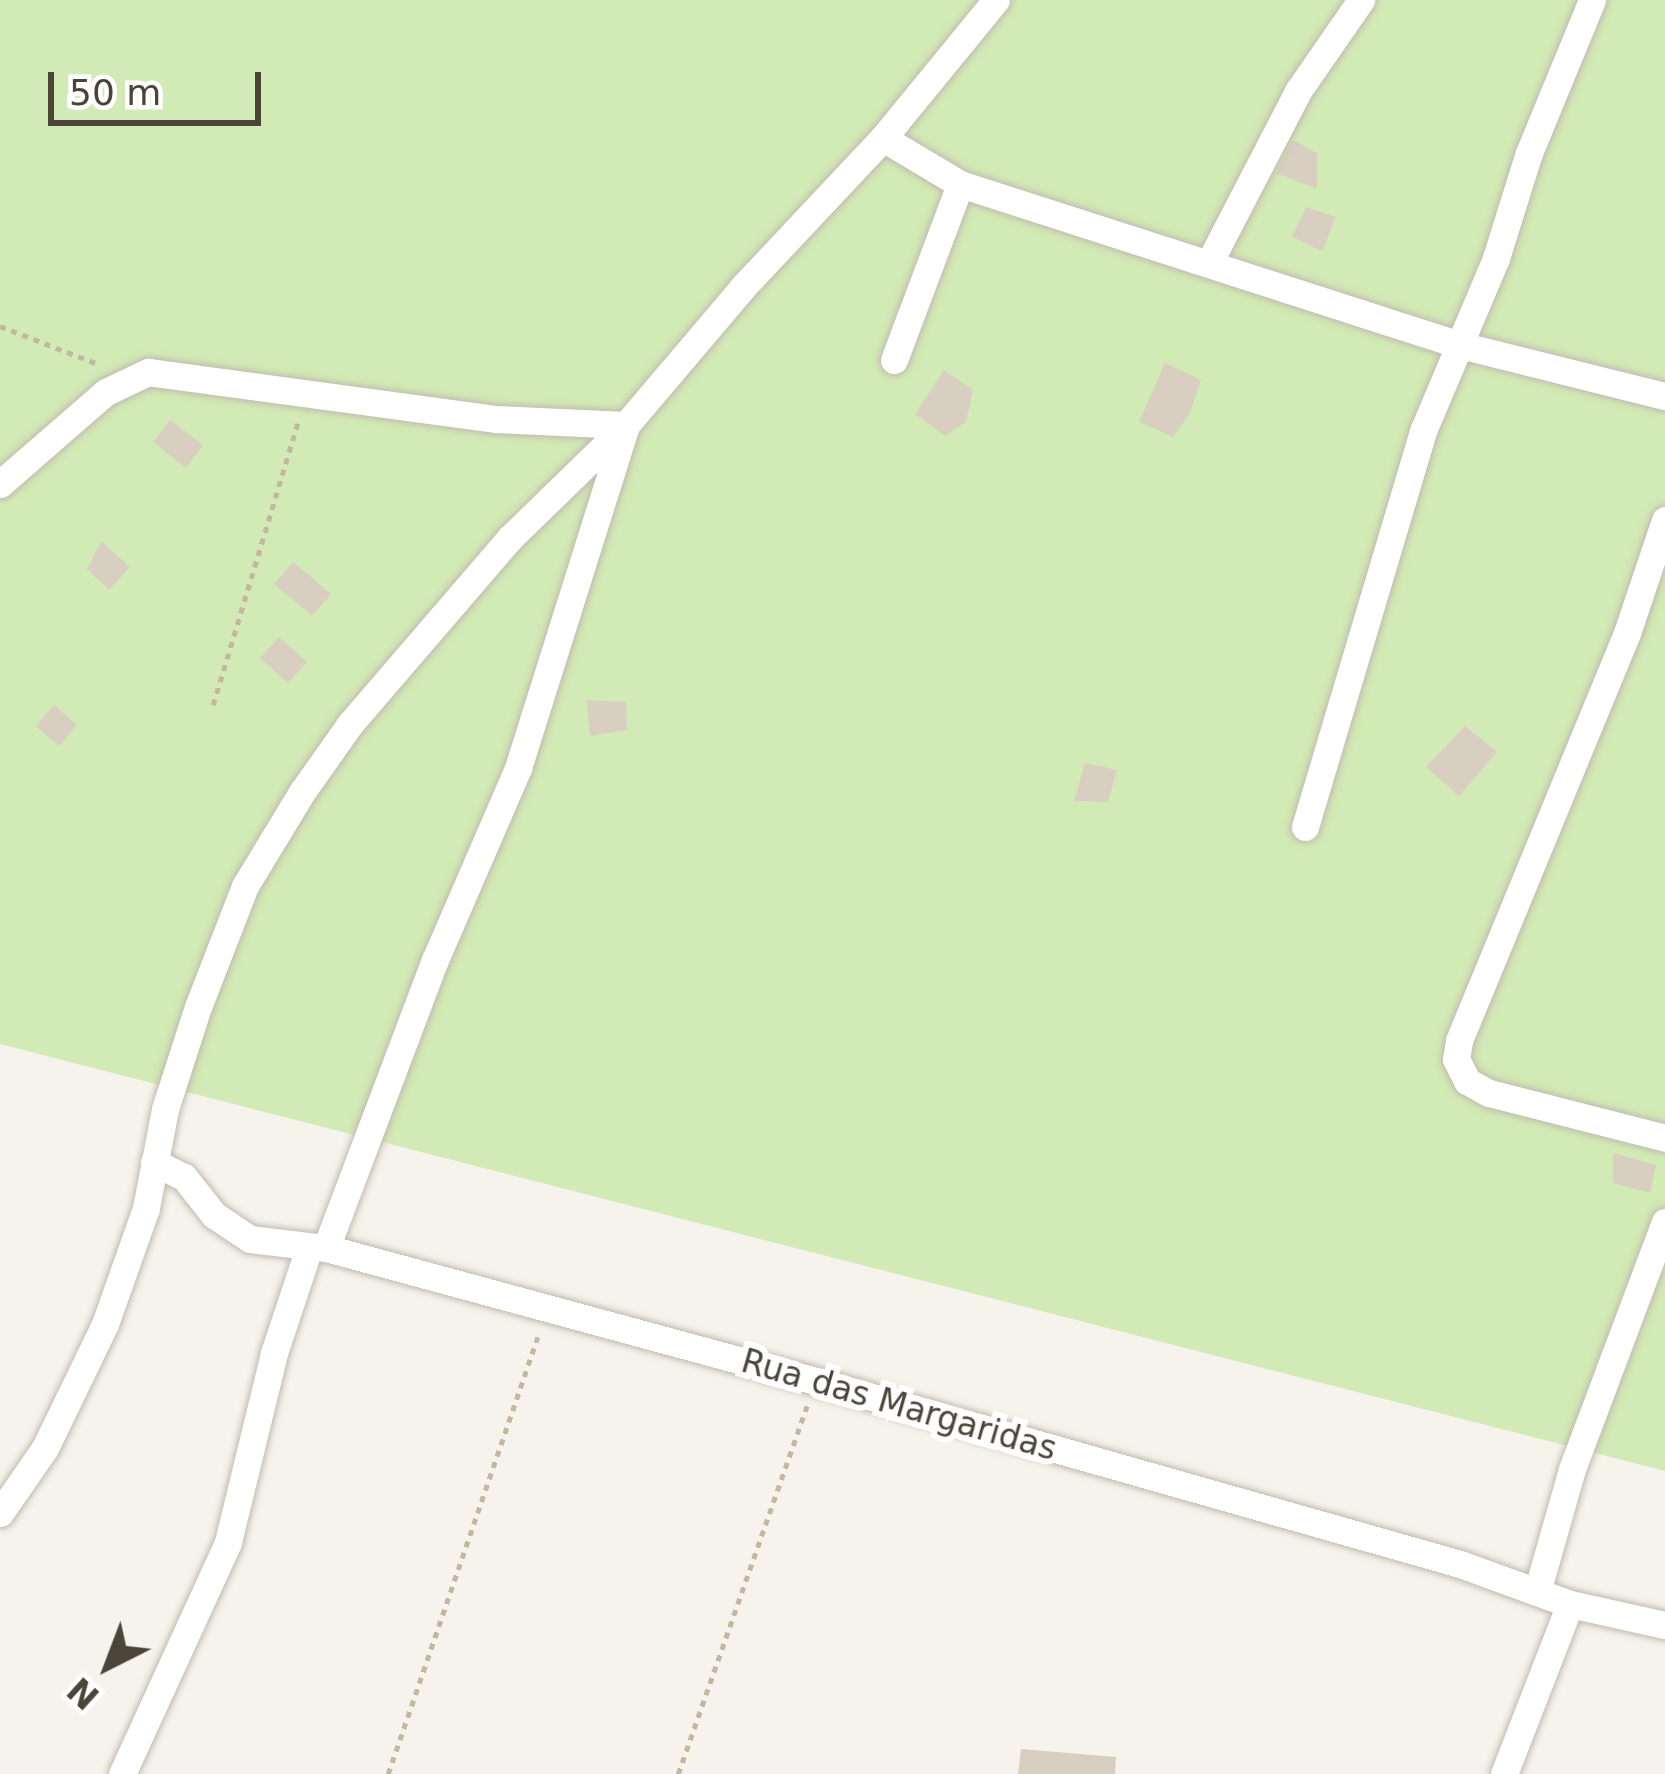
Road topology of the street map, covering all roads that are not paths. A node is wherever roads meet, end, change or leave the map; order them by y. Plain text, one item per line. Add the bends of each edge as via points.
1 (996, 0) edge
2 (1361, 0) edge
3 (1592, 0) edge
4 (883, 138) junction
5 (960, 184) junction
6 (1210, 261) junction
7 (1460, 345) junction
8 (894, 360) dead end
9 (1665, 396) edge
10 (626, 425) junction
11 (0, 484) edge
12 (1665, 520) edge
13 (1305, 827) dead end
14 (1665, 1138) edge
15 (154, 1162) junction
16 (1665, 1222) edge
17 (318, 1248) junction
18 (0, 1513) edge
19 (1537, 1592) junction
20 (1570, 1604) junction
21 (1665, 1625) edge
22 (122, 1774) edge
23 (1504, 1774) edge

1 - 4 street
2 - 6 street via 1298,92
3 - 7 street
4 - 5 street
4 - 10 street
5 - 6 street
5 - 8 street
6 - 7 street
7 - 9 street
7 - 13 street via 1423,431
10 - 11 street via 495,419 172,374 131,377
10 - 15 street via 510,538 302,792 245,886 176,1068
10 - 17 street via 518,768
12 - 14 street via 1456,1059 1467,1081 1489,1093
15 - 17 street, Rua das Margaridas via 184,1177 214,1215 250,1239
15 - 18 street via 140,1227 96,1344 44,1448
16 - 19 street via 1572,1469
17 - 19 street, Rua das Margaridas via 816,1381
17 - 22 street via 274,1353 227,1542
19 - 20 street, Rua das Margaridas
20 - 21 street, Rua das Margaridas
20 - 23 street

